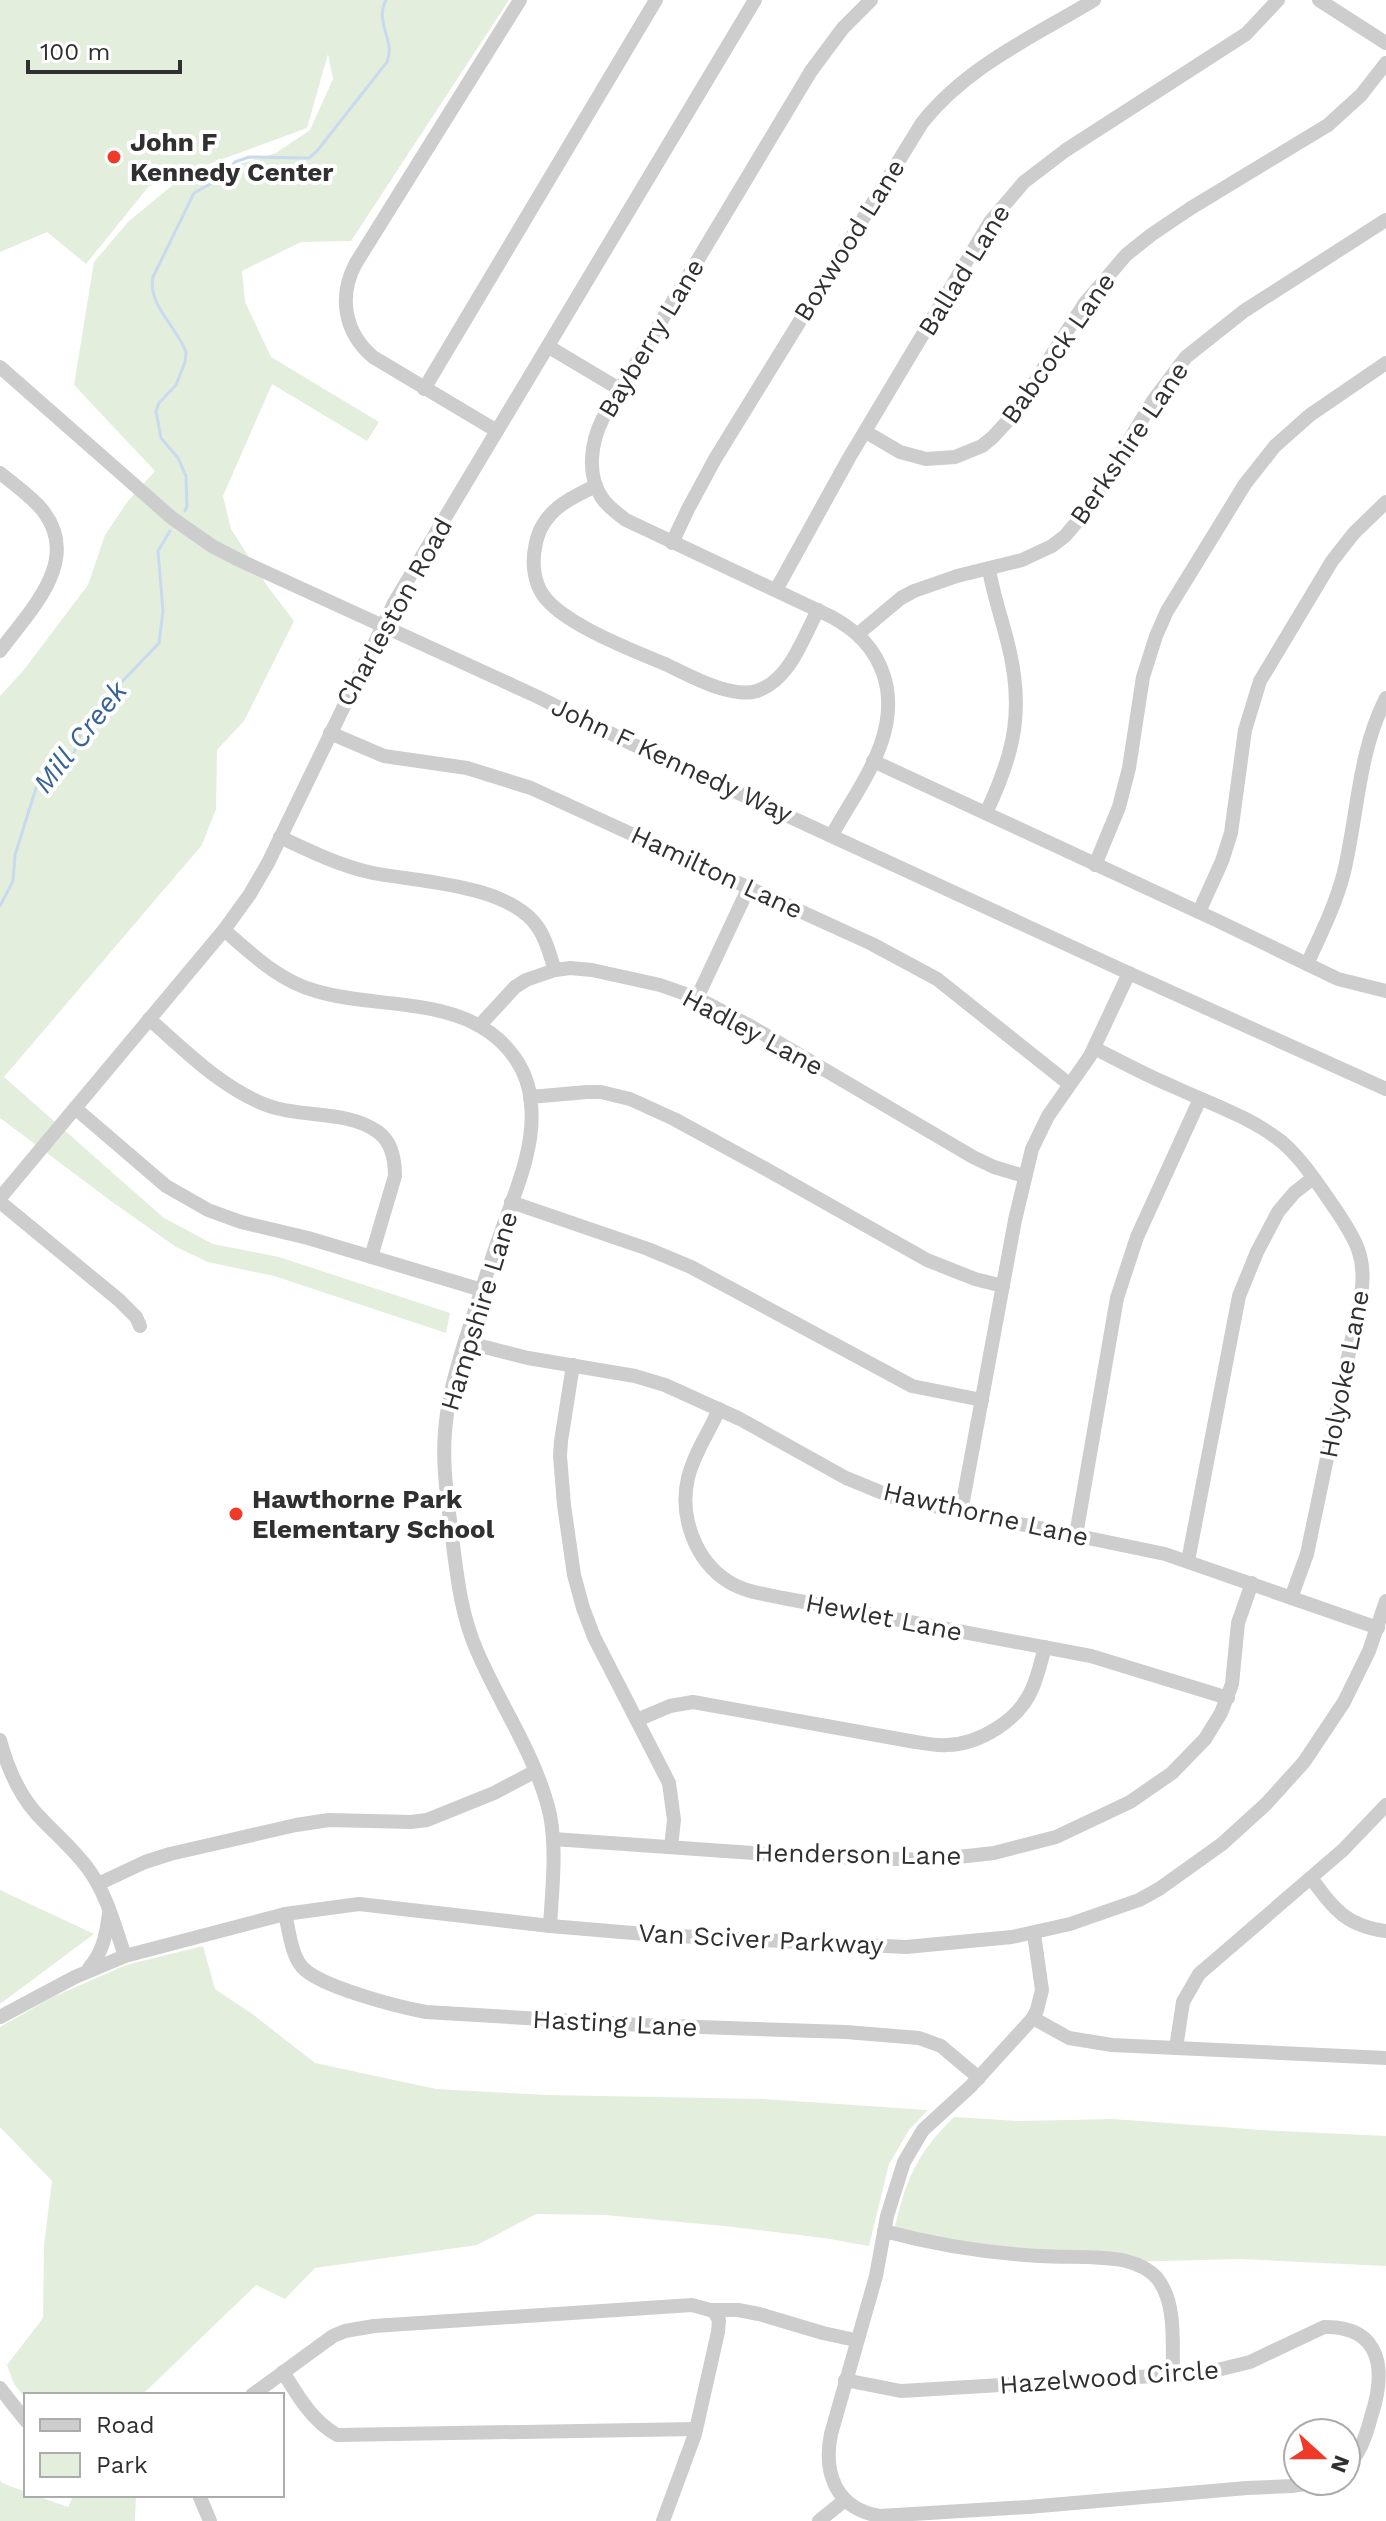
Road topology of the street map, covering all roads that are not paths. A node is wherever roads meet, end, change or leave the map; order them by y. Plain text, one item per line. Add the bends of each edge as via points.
1 (520, 0) edge
2 (656, 0) edge
3 (755, 0) edge
4 (871, 0) edge
5 (1094, 0) edge
6 (1278, 0) edge
7 (1319, 0) edge
8 (1386, 43) edge
9 (1386, 63) edge
10 (1386, 220) edge
11 (549, 347) junction
12 (1386, 363) edge
13 (0, 367) edge
14 (424, 389) junction
15 (621, 390) junction
16 (497, 431) junction
17 (866, 432) junction
18 (0, 473) edge
19 (596, 486) junction
20 (1386, 502) edge
21 (672, 543) junction
22 (989, 569) junction
23 (776, 590) junction
24 (818, 610) junction
25 (381, 626) junction
26 (858, 634) junction
27 (0, 651) edge
28 (1386, 698) edge
29 (330, 733) junction
30 (873, 761) junction
31 (986, 813) junction
32 (832, 835) junction
33 (280, 837) junction
34 (1095, 865) junction
35 (749, 887) junction
36 (1199, 912) junction
37 (224, 930) junction
38 (1307, 964) junction
39 (555, 970) junction
40 (1129, 973) junction
41 (1386, 991) edge
42 (697, 998) junction
43 (149, 1019) junction
44 (480, 1025) junction
45 (1094, 1048) junction
46 (1069, 1084) junction
47 (1386, 1089) edge
48 (530, 1097) junction
49 (1200, 1099) junction
50 (75, 1108) junction
51 (1024, 1176) junction
52 (1313, 1178) junction
53 (0, 1200) edge
54 (511, 1202) junction
55 (371, 1257) junction
56 (1003, 1286) junction
57 (482, 1290) junction
58 (140, 1326) dead end
59 (465, 1342) junction
60 (573, 1365) junction
61 (982, 1400) junction
62 (719, 1409) junction
63 (961, 1512) junction
64 (1076, 1535) junction
65 (1188, 1561) junction
66 (1252, 1583) junction
67 (1291, 1598) junction
68 (1386, 1601) edge
69 (1378, 1628) junction
70 (1045, 1647) junction
71 (1228, 1698) junction
72 (637, 1720) junction
73 (0, 1740) edge
74 (534, 1772) junction
75 (1386, 1805) edge
76 (553, 1839) junction
77 (671, 1847) junction
78 (1311, 1878) junction
79 (98, 1884) junction
80 (109, 1913) junction
81 (285, 1914) junction
82 (550, 1926) junction
83 (1386, 1931) edge
84 (1034, 1934) junction
85 (125, 1956) junction
86 (86, 1972) junction
87 (0, 2017) edge
88 (1033, 2018) junction
89 (1176, 2048) junction
90 (1386, 2058) edge
91 (979, 2078) junction
92 (884, 2231) junction
93 (713, 2310) junction
94 (855, 2340) junction
95 (1380, 2348) edge
96 (283, 2372) junction
97 (1173, 2373) junction
98 (845, 2380) junction
99 (0, 2388) edge
100 (255, 2393) edge
101 (24, 2418) edge
102 (696, 2429) junction
103 (1362, 2445) edge
104 (1282, 2487) edge
105 (200, 2497) edge
106 (845, 2500) junction
107 (210, 2521) edge
108 (663, 2521) edge
109 (819, 2521) edge

1 - 14 street via 348,280 348,319 361,346
2 - 14 street
3 - 11 street, Charleston Road
4 - 15 street, Bayberry Lane via 811,71
5 - 21 street, Boxwood Lane via 964,80 922,123 715,459
6 - 17 street, Ballad Lane via 1246,34 1066,150 1012,195 990,222
7 - 8 street
9 - 17 street, Babcock Lane via 1328,125 1191,208 1126,255 1076,315 1014,414 982,446 955,457 926,459 900,452
10 - 22 street, Berkshire Lane via 1200,345 1173,371 1077,524 1052,546
11 - 15 street
11 - 16 street, Charleston Road
12 - 34 street via 1275,446 1245,484 1167,611 1143,677 1119,807
13 - 25 street, John F Kennedy Way via 193,533
14 - 16 street
15 - 19 street, Bayberry Lane via 593,445
16 - 25 street, Charleston Road
17 - 23 street, Ballad Lane
18 - 27 street via 44,514 56,546 46,591
19 - 21 street via 626,520
19 - 24 street via 557,507 542,526 534,551 541,592 583,625 742,693 777,679
20 - 36 street via 1332,561 1260,681 1245,730 1231,833
21 - 23 street
22 - 26 street, Berkshire Lane via 914,591
22 - 31 street via 1010,654 1016,712 1011,753
23 - 24 street
24 - 26 street
25 - 29 street, Charleston Road
25 - 32 street, John F Kennedy Way
26 - 30 street via 881,666 888,694 888,723
28 - 38 street via 1366,751 1342,880
29 - 33 street, Charleston Road
29 - 35 street, Hamilton Lane via 384,756 467,768 515,782
30 - 31 street
30 - 32 street
31 - 34 street
32 - 40 street, John F Kennedy Way
33 - 37 street, Charleston Road
33 - 39 street via 343,865 455,886 505,902 540,930
34 - 36 street
35 - 42 street
35 - 46 street, Hamilton Lane via 925,971
36 - 38 street
37 - 43 street, Charleston Road
37 - 44 street, Hampshire Lane via 280,976 301,986 340,997 444,1011
38 - 41 street via 1338,979
39 - 42 street, Hadley Lane via 605,972
39 - 44 street, Hadley Lane via 515,987
40 - 45 street
40 - 47 street, John F Kennedy Way
42 - 51 street, Hadley Lane via 973,1157
43 - 50 street, Charleston Road
43 - 55 street via 208,1071 244,1094 284,1110 367,1125 386,1139 395,1176
44 - 48 street, Hampshire Lane via 517,1061
45 - 46 street
45 - 49 street, Holyoke Lane
46 - 51 street via 1039,1132
48 - 54 street, Hampshire Lane via 527,1148
48 - 56 street via 601,1092 645,1105 927,1260
49 - 52 street, Holyoke Lane via 1270,1134
49 - 64 street via 1137,1237 1117,1298
50 - 53 street, Charleston Road
50 - 55 street via 193,1203 241,1222
51 - 56 street
52 - 65 street via 1278,1212 1239,1296
52 - 67 street, Holyoke Lane via 1356,1241 1363,1281 1307,1554
53 - 58 street via 119,1300
54 - 57 street, Hampshire Lane
54 - 61 street via 677,1260 912,1386
55 - 57 street
56 - 61 street
57 - 59 street, Hampshire Lane
59 - 60 street, Hawthorne Lane
59 - 74 street, Hampshire Lane via 454,1377 444,1449 458,1581 477,1652
60 - 62 street, Hawthorne Lane via 650,1380
60 - 72 street via 560,1456 577,1592
61 - 63 street
62 - 63 street, Hawthorne Lane via 862,1485
62 - 70 street, Hewlet Lane via 692,1464 686,1502 700,1554 729,1582 783,1598
63 - 64 street, Hawthorne Lane
64 - 65 street, Hawthorne Lane
65 - 66 street, Hawthorne Lane
66 - 67 street, Hawthorne Lane
66 - 71 street, Henderson Lane via 1238,1623
67 - 69 street, Hawthorne Lane
68 - 69 street, Van Sciver Parkway
69 - 84 street, Van Sciver Parkway via 1320,1741 1246,1824 1139,1900
70 - 71 street, Hewlet Lane
70 - 72 street via 1025,1701 996,1728 962,1744 910,1741 693,1702
71 - 77 street, Henderson Lane via 1205,1739 1172,1773 1115,1810 1018,1848 963,1858 906,1860
72 - 77 street via 669,1783
73 - 79 street via 12,1778 33,1810
74 - 76 street, Hampshire Lane
74 - 79 street via 427,1820 296,1825 170,1854
75 - 78 street
76 - 77 street, Henderson Lane
76 - 82 street, Hampshire Lane
78 - 83 street via 1341,1916
78 - 89 street via 1199,1974 1183,2002
79 - 80 street
80 - 85 street
80 - 86 street via 98,1958
81 - 82 street, Van Sciver Parkway via 359,1904
81 - 85 street, Van Sciver Parkway
81 - 91 street, Hasting Lane via 303,1968 408,2009 919,2038 941,2046
82 - 84 street, Van Sciver Parkway via 906,1947
84 - 88 street via 1042,1990
85 - 86 street, Van Sciver Parkway
86 - 87 street, Van Sciver Parkway
88 - 89 street via 1082,2041
88 - 91 street
89 - 90 street
91 - 92 street via 914,2142
92 - 94 street
92 - 97 street via 976,2251 1137,2264 1149,2270 1164,2291 1172,2325
93 - 94 street via 759,2314
93 - 96 street via 692,2305 359,2328 320,2343
93 - 102 street via 718,2332
94 - 98 street
95 - 97 street, Hazelwood Circle via 1350,2331 1324,2327 1235,2367
95 - 103 street, Hazelwood Circle via 1375,2406
96 - 100 street
96 - 102 street via 318,2422 337,2435
97 - 98 street, Hazelwood Circle via 901,2391
98 - 106 street via 828,2461
99 - 101 street
102 - 108 street
104 - 106 street via 880,2516
105 - 107 street
106 - 109 street

